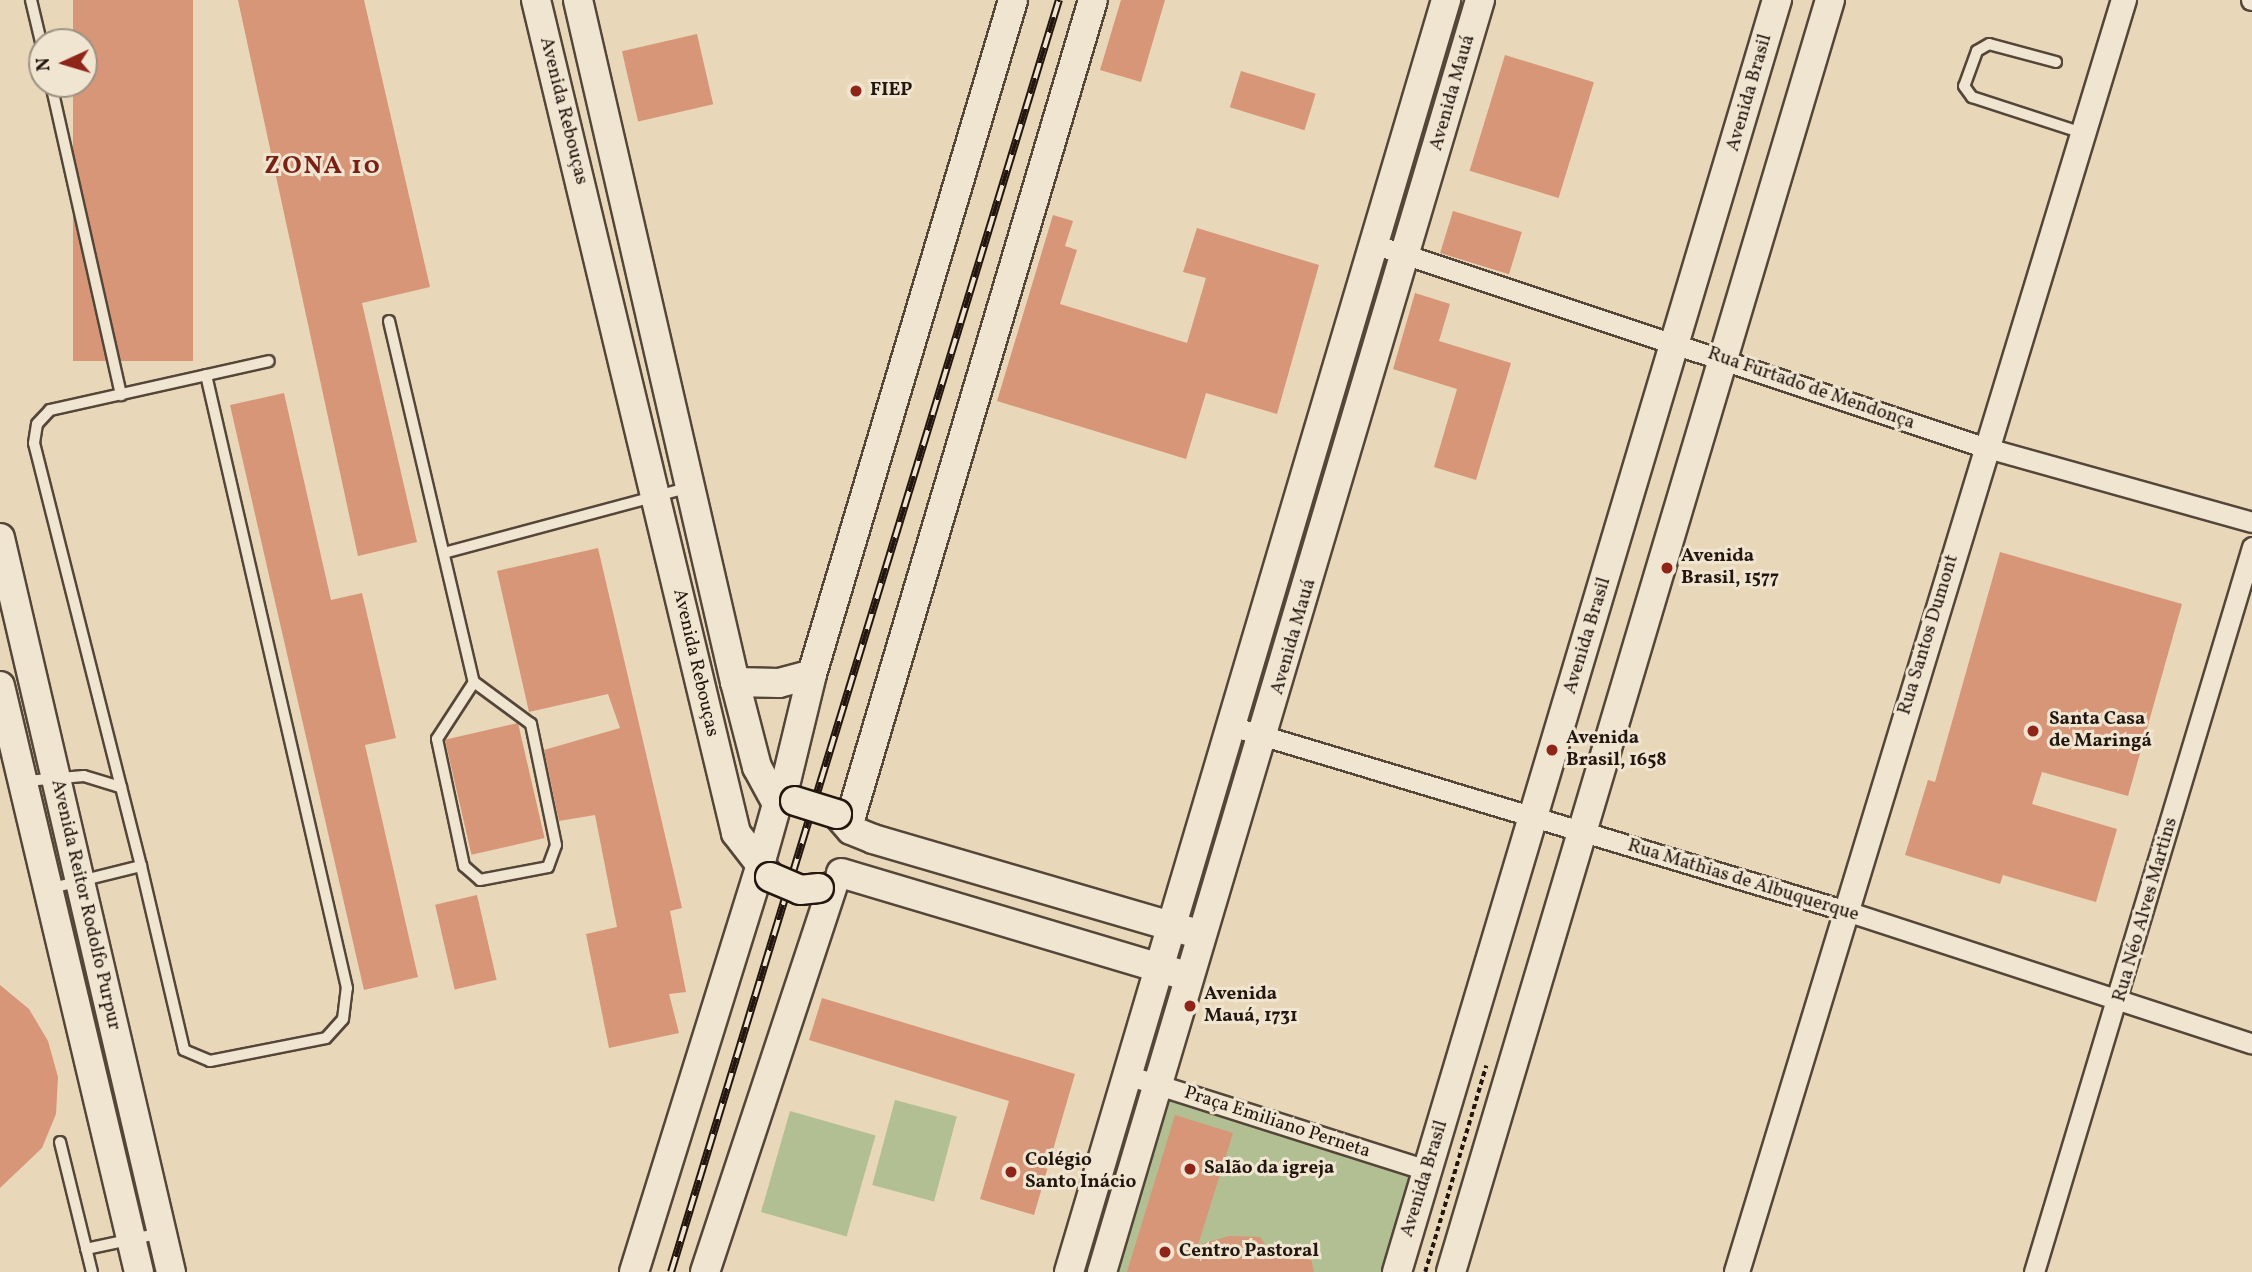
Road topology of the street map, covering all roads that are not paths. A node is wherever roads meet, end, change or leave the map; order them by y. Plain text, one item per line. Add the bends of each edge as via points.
1 (32, 0) edge
2 (536, 0) edge
3 (578, 0) edge
4 (1013, 0) edge
5 (1093, 0) edge
6 (1446, 0) edge
7 (1480, 0) edge
8 (1777, 0) edge
9 (1830, 0) edge
10 (2124, 0) edge
11 (38, 28) edge
12 (2056, 62) dead end
13 (54, 98) edge
14 (2084, 133) junction
15 (632, 228) junction
16 (593, 237) junction
17 (1373, 244) junction
18 (1406, 255) junction
19 (388, 321) dead end
20 (1678, 343) junction
21 (269, 361) dead end
22 (1721, 361) junction
23 (206, 375) junction
24 (121, 395) junction
25 (1987, 448) junction
26 (691, 488) junction
27 (655, 496) junction
28 (2252, 522) edge
29 (0, 538) edge
30 (2252, 547) edge
31 (444, 553) junction
32 (8, 613) edge
33 (812, 674) junction
34 (474, 682) junction
35 (735, 682) junction
36 (0, 686) edge
37 (1231, 726) junction
38 (1265, 736) junction
39 (54, 775) junction
40 (23, 782) junction
41 (121, 788) junction
42 (785, 801) junction
43 (1533, 817) junction
44 (846, 822) junction
45 (1581, 832) junction
46 (141, 866) junction
47 (764, 869) junction
48 (1012, 880) junction
49 (79, 881) junction
50 (831, 882) junction
51 (48, 889) junction
52 (1843, 910) junction
53 (1000, 920) junction
54 (1172, 927) junction
55 (1204, 936) junction
56 (1159, 968) junction
57 (1192, 978) junction
58 (2119, 1002) junction
59 (2252, 1044) edge
60 (1127, 1075) junction
61 (1159, 1085) junction
62 (128, 1090) junction
63 (97, 1097) junction
64 (60, 1142) dead end
65 (1427, 1170) junction
66 (162, 1233) junction
67 (131, 1239) junction
68 (86, 1249) junction
69 (92, 1272) edge
70 (139, 1272) edge
71 (171, 1272) edge
72 (634, 1272) edge
73 (705, 1272) edge
74 (1069, 1272) edge
75 (1102, 1272) edge
76 (1397, 1272) edge
77 (1451, 1272) edge
78 (1737, 1272) edge
79 (2034, 1272) edge

1 - 11 lane
2 - 16 main road, Avenida Rebouças
3 - 15 main road, Avenida Rebouças
4 - 33 main road
5 - 44 main road
6 - 17 main road, Avenida Mauá
7 - 18 main road, Avenida Mauá
8 - 20 main road, Avenida Brasil
9 - 22 main road
10 - 14 street, Rua Santos Dumont
12 - 14 lane via 1982,46 1965,86 1972,97
13 - 24 lane
14 - 25 street, Rua Santos Dumont
15 - 16 main road
15 - 26 main road, Avenida Rebouças
16 - 27 main road, Avenida Rebouças
17 - 18 street, Rua Furtado de Mendonça
17 - 37 main road, Avenida Mauá
18 - 20 street, Rua Furtado de Mendonça
18 - 38 main road, Avenida Mauá
19 - 31 lane
20 - 22 street, Rua Furtado de Mendonça
20 - 43 main road, Avenida Brasil
21 - 23 lane
22 - 25 street, Rua Furtado de Mendonça
22 - 45 main road
23 - 24 lane
23 - 46 lane via 347,988 343,1019 326,1038 223,1059 210,1061 184,1050
24 - 41 lane via 50,410 37,424 34,443
25 - 28 street, Rua Furtado de Mendonça
25 - 52 street, Rua Santos Dumont
26 - 27 lane
26 - 35 main road, Avenida Rebouças
27 - 31 lane
27 - 47 main road, Avenida Rebouças via 736,833
29 - 32 main road, Avenida Reitor Rodolfo Purpur
30 - 58 street, Rua Néo Alves Martins
31 - 34 lane
32 - 39 main road, Avenida Reitor Rodolfo Purpur
33 - 35 main road via 779,684
33 - 42 main road
34 - 34 lane via 531,724 556,845 548,867 480,880 464,866 437,739
35 - 42 main road, Avenida Rebouças via 757,767
36 - 40 main road, Avenida Reitor Rodolfo Purpur
37 - 38 street, Rua Mathias de Albuquerque
37 - 54 main road, Avenida Mauá
38 - 43 street, Rua Mathias de Albuquerque
38 - 55 main road, Avenida Mauá
39 - 40 lane
39 - 41 lane
39 - 49 main road, Avenida Reitor Rodolfo Purpur
40 - 51 main road, Avenida Reitor Rodolfo Purpur
41 - 46 lane
42 - 44 main road, bridge
42 - 47 main road
43 - 45 street, Rua Mathias de Albuquerque
43 - 65 main road, Avenida Brasil
44 - 48 main road
44 - 50 main road
45 - 52 street, Rua Mathias de Albuquerque
45 - 77 main road
46 - 49 lane
47 - 50 main road, Avenida Rebouças, bridge via 800,890
47 - 72 main road
48 - 53 main road
48 - 54 main road
49 - 51 lane
49 - 62 main road, Avenida Reitor Rodolfo Purpur
50 - 53 main road, Avenida Rebouças
50 - 73 main road
51 - 63 main road, Avenida Reitor Rodolfo Purpur
52 - 58 street, Rua Mathias de Albuquerque
52 - 78 street, Rua Santos Dumont
53 - 56 main road, Avenida Rebouças
54 - 55 main road
54 - 56 main road, Avenida Mauá
55 - 57 main road, Avenida Mauá
56 - 57 main road, Avenida Rebouças
56 - 60 main road, Avenida Mauá
57 - 61 main road, Avenida Mauá
58 - 59 street, Rua Mathias de Albuquerque
58 - 79 street, Rua Néo Alves Martins
60 - 61 street, Praça Emiliano Perneta
60 - 74 main road, Avenida Mauá
61 - 65 street, Praça Emiliano Perneta
61 - 75 main road, Avenida Mauá
62 - 63 main road
62 - 66 main road, Avenida Reitor Rodolfo Purpur
63 - 67 main road, Avenida Reitor Rodolfo Purpur
64 - 68 lane
65 - 76 main road, Avenida Brasil
66 - 67 lane
66 - 71 main road, Avenida Reitor Rodolfo Purpur
67 - 68 lane
67 - 70 main road, Avenida Reitor Rodolfo Purpur
68 - 69 lane

